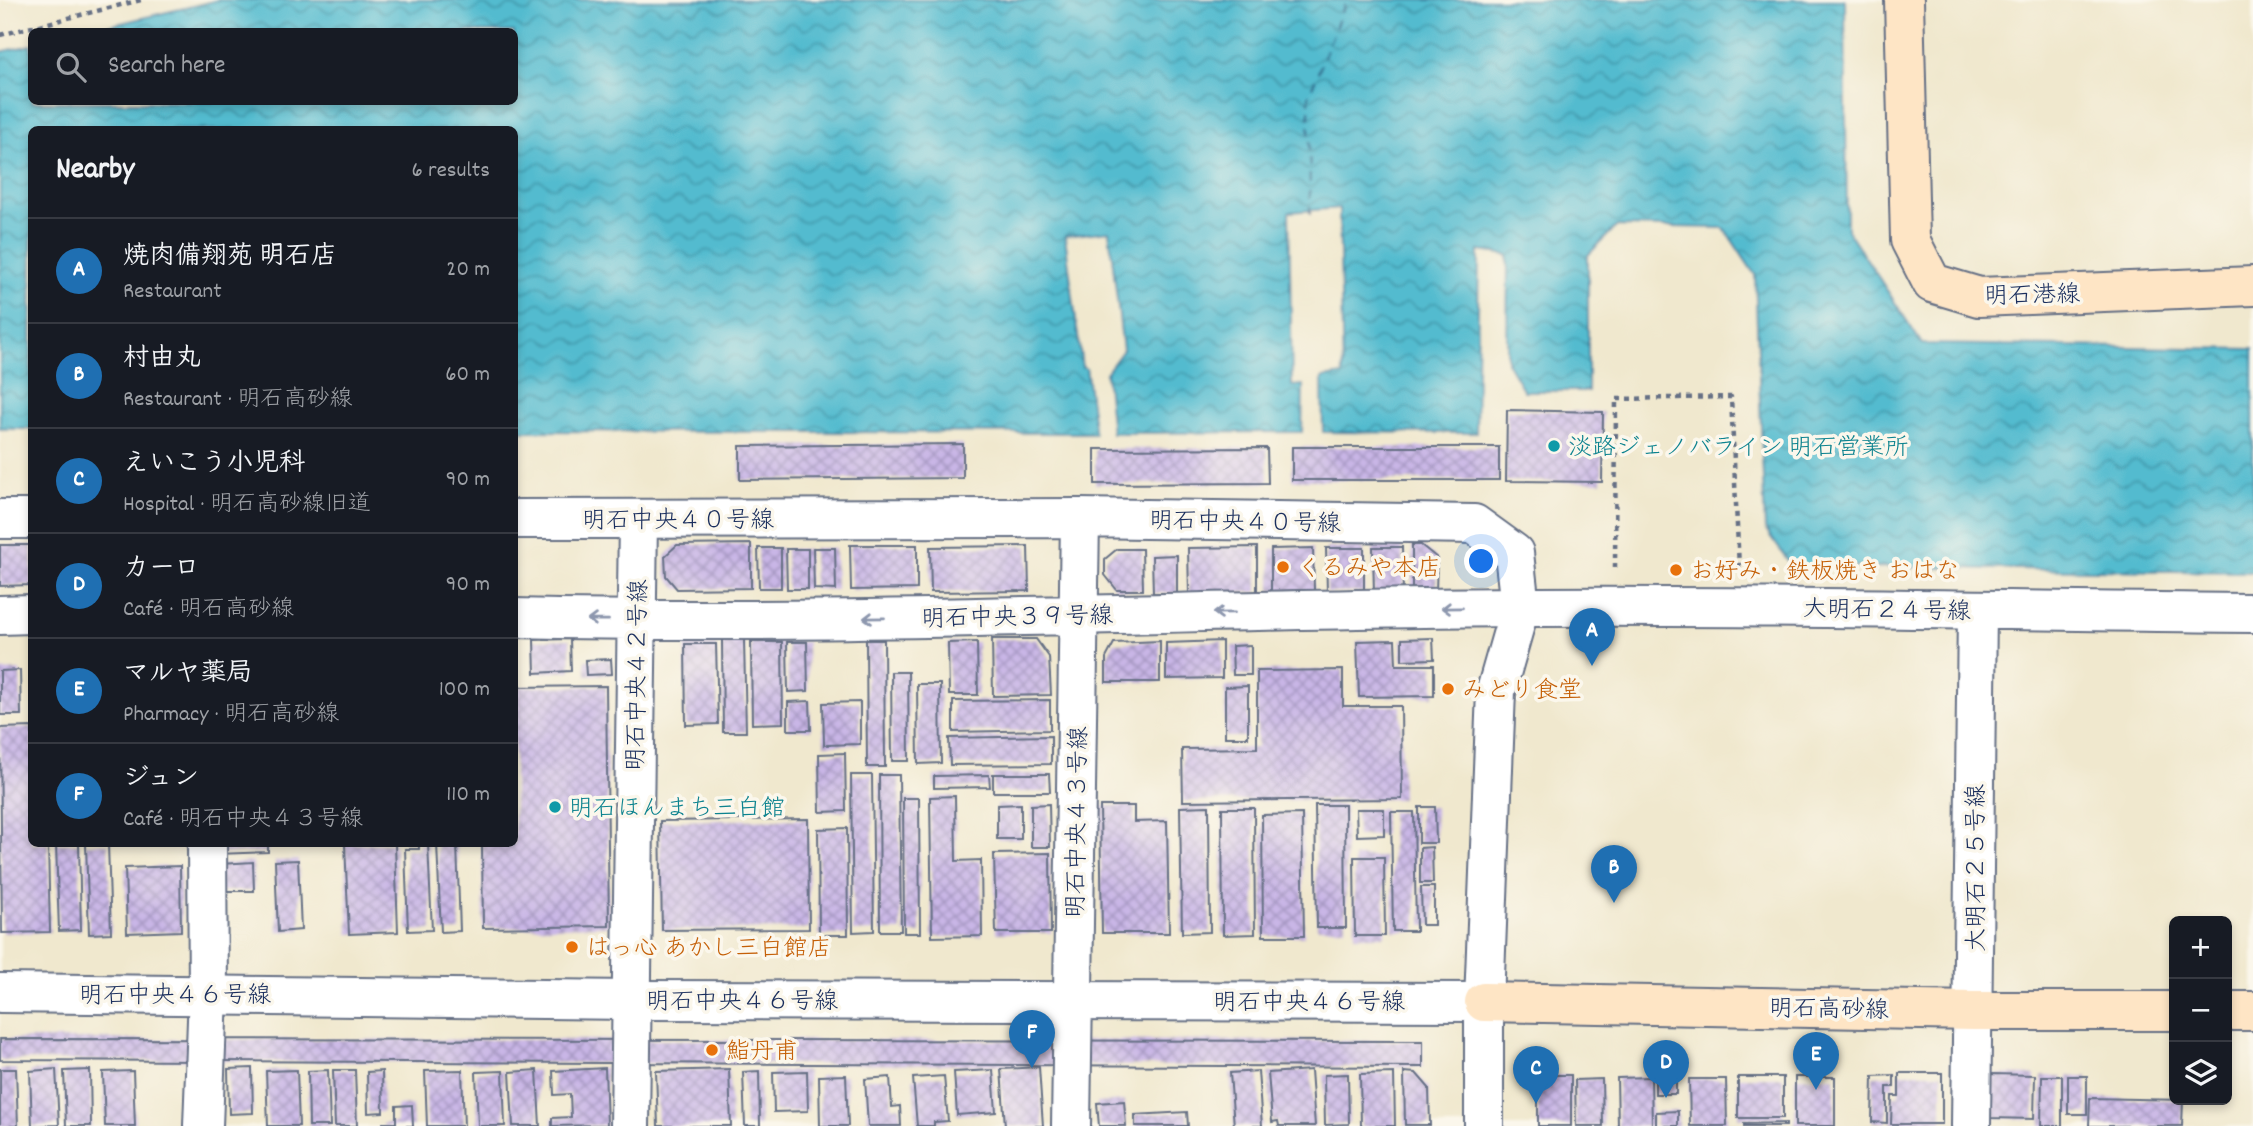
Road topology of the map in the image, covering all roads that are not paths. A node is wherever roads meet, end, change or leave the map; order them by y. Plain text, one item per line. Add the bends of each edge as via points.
1 (1904, 0) edge
2 (2253, 286) edge
3 (1080, 518) junction
4 (0, 519) edge
5 (28, 519) edge
6 (518, 519) edge
7 (638, 519) junction
8 (1520, 607) junction
9 (1977, 611) junction
10 (2253, 613) edge
11 (28, 614) edge
12 (0, 615) edge
13 (1079, 616) junction
14 (518, 618) edge
15 (637, 621) junction
16 (207, 847) edge
17 (0, 993) edge
18 (208, 994) junction
19 (632, 1000) junction
20 (1073, 1000) junction
21 (1484, 1002) junction
22 (1974, 1011) junction
23 (2169, 1011) edge
24 (2232, 1011) edge
25 (2253, 1011) edge
26 (203, 1126) edge
27 (630, 1126) edge
28 (1070, 1126) edge
29 (1484, 1126) edge
30 (1971, 1126) edge

1 - 2 main road, 明石港線 via 1910,240 1932,283 1979,297
3 - 7 street, 明石中央４０号線
3 - 8 street, 明石中央４０号線 via 1474,524 1514,553
3 - 13 street, 明石中央４３号線
4 - 5 street
6 - 7 street, 明石中央４０号線
7 - 15 street, 明石中央４２号線
8 - 9 street, 大明石２４号線
8 -> 13 street, 明石中央３９号線
8 - 21 street, 明石中央４０号線 via 1496,691
9 - 10 street, 大明石２４号線
9 - 22 street, 大明石２５号線
11 - 12 street
13 -> 15 street, 明石中央３９号線
13 - 20 street, 明石中央４３号線
15 -> 14 street, 明石中央３９号線
15 - 19 street, 明石中央４２号線
16 - 18 street
17 - 18 street, 明石中央４６号線
18 - 19 street, 明石中央４６号線
18 - 26 street
19 - 20 street, 明石中央４６号線
19 - 27 street, 明石中央４２号線
20 - 21 street, 明石中央４６号線
20 - 28 street, 明石中央４３号線
21 - 22 main road, 明石高砂線
21 - 29 street, 明石中央４０号線
22 - 23 main road, 明石高砂線
22 - 30 street, 大明石２５号線
24 - 25 main road

